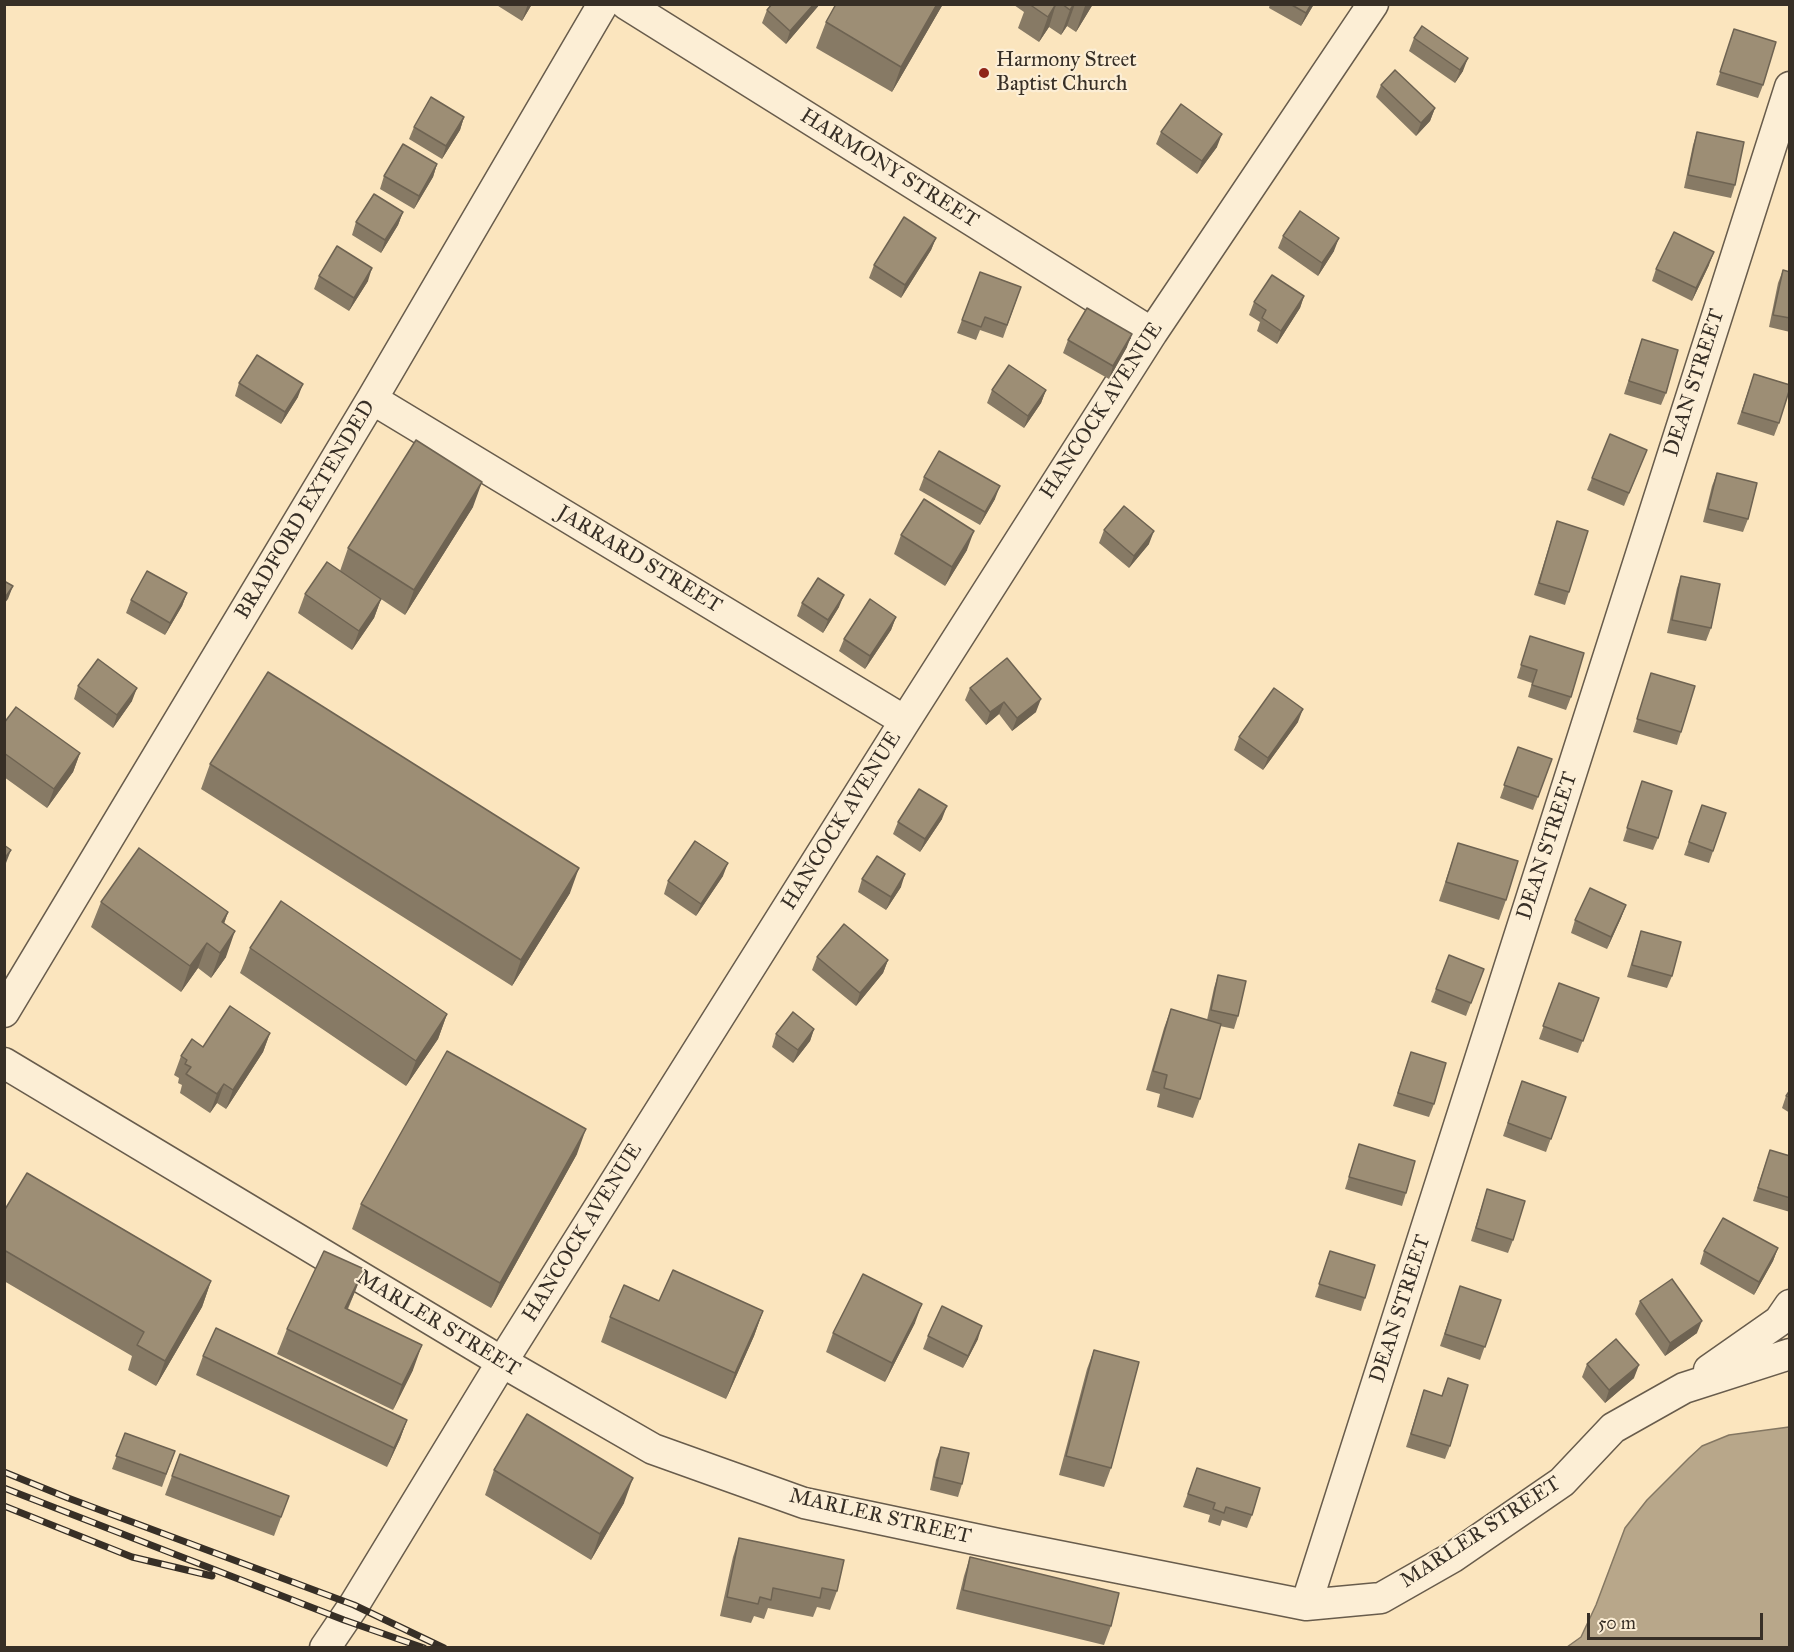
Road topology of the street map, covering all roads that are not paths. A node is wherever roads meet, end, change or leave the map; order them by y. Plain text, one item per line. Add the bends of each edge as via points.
1 (603, 4) edge
2 (626, 4) edge
3 (1373, 4) edge
4 (1790, 87) edge
5 (1152, 333) junction
6 (372, 399) junction
7 (905, 721) junction
8 (4, 1012) edge
9 (4, 1063) edge
10 (1790, 1305) edge
11 (1790, 1354) edge
12 (502, 1362) junction
13 (1684, 1388) junction
14 (1306, 1605) junction
15 (325, 1647) edge

1 - 6 street, BRADFORD EXTENDED
2 - 5 street, HARMONY STREET
3 - 5 street, HANCOCK AVENUE
4 - 14 street, DEAN STREET
5 - 7 street, HANCOCK AVENUE
6 - 7 street, JARRARD STREET
6 - 8 street, BRADFORD EXTENDED
7 - 12 street, HANCOCK AVENUE
9 - 12 street, MARLER STREET
10 - 13 street via 1779,1321
11 - 13 street, MARLER STREET
12 - 14 street, MARLER STREET via 653,1449 804,1503
12 - 15 street, HANCOCK AVENUE
13 - 14 street, MARLER STREET via 1613,1428 1562,1482 1454,1557 1381,1598

